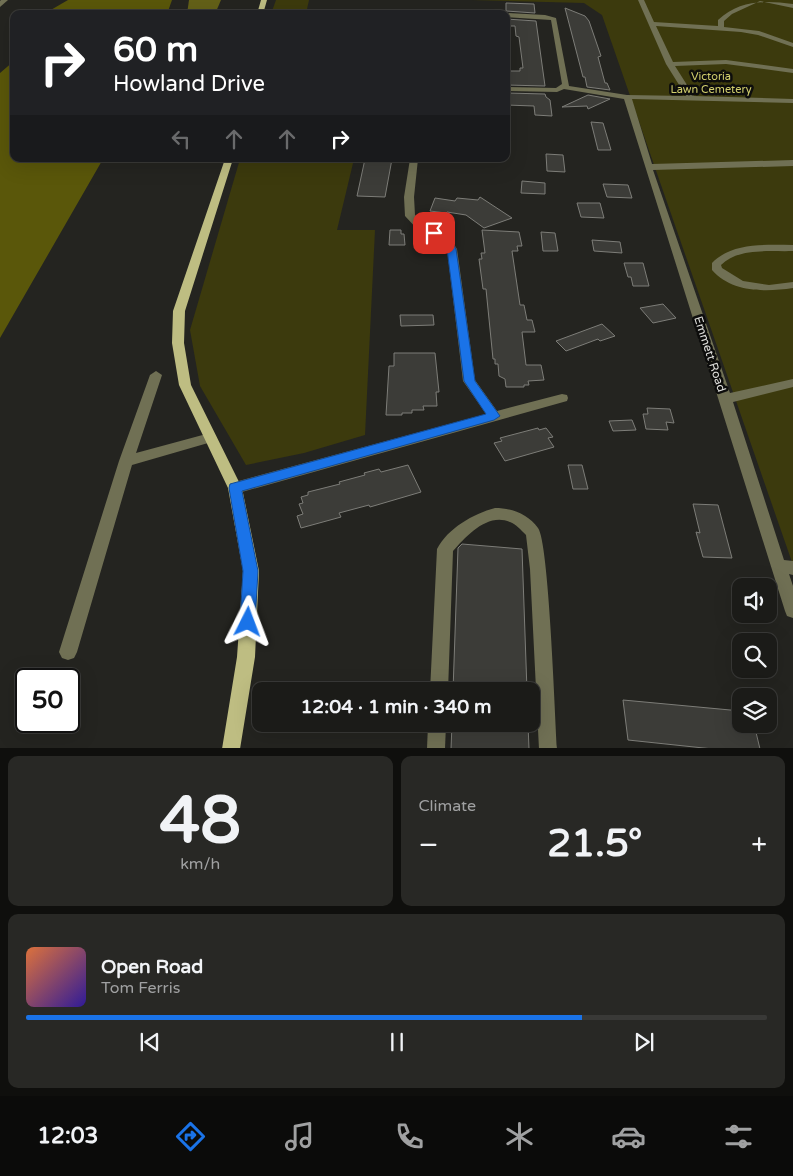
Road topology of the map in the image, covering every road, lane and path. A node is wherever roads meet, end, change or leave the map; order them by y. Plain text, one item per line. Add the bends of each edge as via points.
1 (6, 0) edge
2 (641, 0) edge
3 (757, 0) edge
4 (762, 0) edge
5 (0, 4) edge
6 (793, 6) edge
7 (510, 15) edge
8 (651, 24) junction
9 (721, 27) junction
10 (793, 45) edge
11 (793, 62) edge
12 (670, 64) junction
13 (771, 69) junction
14 (793, 71) edge
15 (564, 88) junction
16 (510, 89) edge
17 (627, 97) junction
18 (692, 99) junction
19 (793, 101) edge
20 (228, 162) edge
21 (414, 162) edge
22 (793, 163) edge
23 (648, 167) junction
24 (793, 248) edge
25 (793, 284) edge
26 (156, 374) dead end
27 (793, 383) edge
28 (562, 398) dead end
29 (725, 399) junction
30 (494, 416) junction
31 (210, 438) junction
32 (126, 461) junction
33 (235, 488) junction
34 (786, 566) edge
35 (793, 611) edge
36 (68, 652) dead end
37 (439, 682) edge
38 (437, 732) edge
39 (231, 748) edge
40 (436, 748) edge
41 (548, 748) edge

1 - 5 street
2 - 8 street
3 - 9 street via 730,13 721,20
4 - 6 street
7 - 15 street via 554,19
8 - 9 street
8 - 12 street
9 - 10 street via 759,32
11 - 13 street via 772,63
12 - 13 street via 726,62
12 - 18 street
13 - 14 street
15 - 16 street
15 - 17 street
17 - 18 street
17 - 23 street, Emmett Road
18 - 19 street
20 - 31 main road via 178,311 178,344 185,385
21 - 30 street via 410,216 424,229 444,237 452,249 470,381
22 - 23 street
23 - 29 street, Emmett Road
24 - 25 street via 736,251 721,257 716,264 717,270 740,284 768,288
26 - 32 street
27 - 29 street
28 - 30 street
29 - 34 street, Emmett Road
30 - 33 street
31 - 32 street
31 - 33 main road
32 - 36 street
33 - 39 main road via 250,571 246,657
34 - 35 street, Emmett Road
37 - 41 street via 445,549 477,520 497,513 516,517 533,532
38 - 40 street

